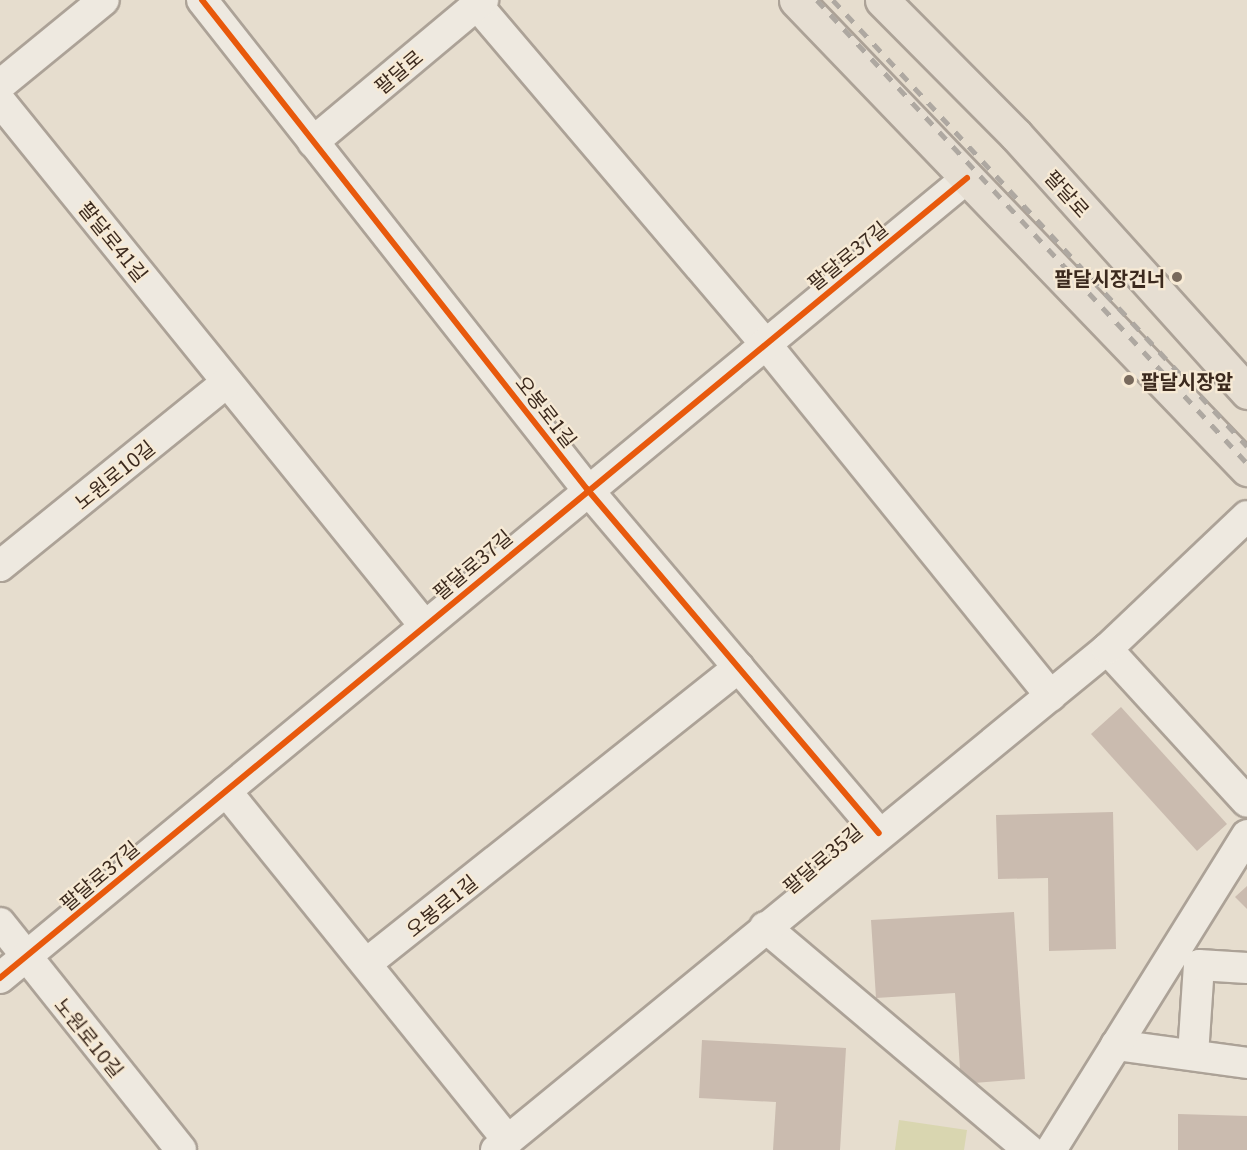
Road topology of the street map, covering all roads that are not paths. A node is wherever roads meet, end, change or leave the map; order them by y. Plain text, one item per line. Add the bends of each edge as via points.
1 (104, 0) edge
2 (202, 0) edge
3 (796, 0) edge
4 (882, 0) edge
5 (480, 2) edge
6 (0, 85) edge
7 (0, 101) edge
8 (314, 142) junction
9 (967, 178) junction
10 (765, 343) junction
11 (227, 382) junction
12 (1247, 392) edge
13 (1247, 469) edge
14 (586, 489) junction
15 (1247, 516) edge
16 (0, 566) edge
17 (424, 625) junction
18 (1107, 649) junction
19 (739, 667) junction
20 (1051, 696) junction
21 (226, 790) junction
22 (1247, 802) edge
23 (879, 833) junction
24 (1247, 836) edge
25 (0, 923) edge
26 (765, 927) junction
27 (27, 957) junction
28 (367, 963) junction
29 (1247, 968) edge
30 (0, 978) edge
31 (1116, 1045) junction
32 (1193, 1055) junction
33 (1247, 1063) edge
34 (502, 1145) edge
35 (180, 1150) edge
36 (1029, 1150) edge
37 (1051, 1150) edge

1 - 6 street
2 - 8 street, 오봉로1길
3 - 9 main road
4 - 12 main road, 팔달로 via 1016,135
5 - 8 street, 팔달로
5 - 10 street
7 - 11 street, 팔달로41길
8 - 14 street, 오봉로1길
9 - 10 street, 팔달로37길
9 - 13 main road
10 - 14 street, 팔달로37길
10 - 20 street
11 - 16 street, 노원로10길
11 - 17 street, 팔달로37길
14 - 17 street, 팔달로37길
14 - 19 street, 오봉로1길
15 - 18 street, 팔달로35길
17 - 21 street, 팔달로37길
18 - 20 street, 팔달로35길
18 - 22 street
19 - 23 street, 오봉로1길
19 - 28 street, 오봉로1길
20 - 23 street, 팔달로35길
21 - 27 street, 팔달로37길
21 - 28 street
23 - 26 street, 팔달로35길
24 - 31 street
25 - 27 street, 노원로10길
26 - 34 street, 팔달로35길
26 - 36 street
27 - 30 street, 팔달로37길
27 - 35 street, 노원로10길
28 - 34 street, 팔달로35길
29 - 32 street via 1200,965
31 - 32 street
31 - 37 street
32 - 33 street

